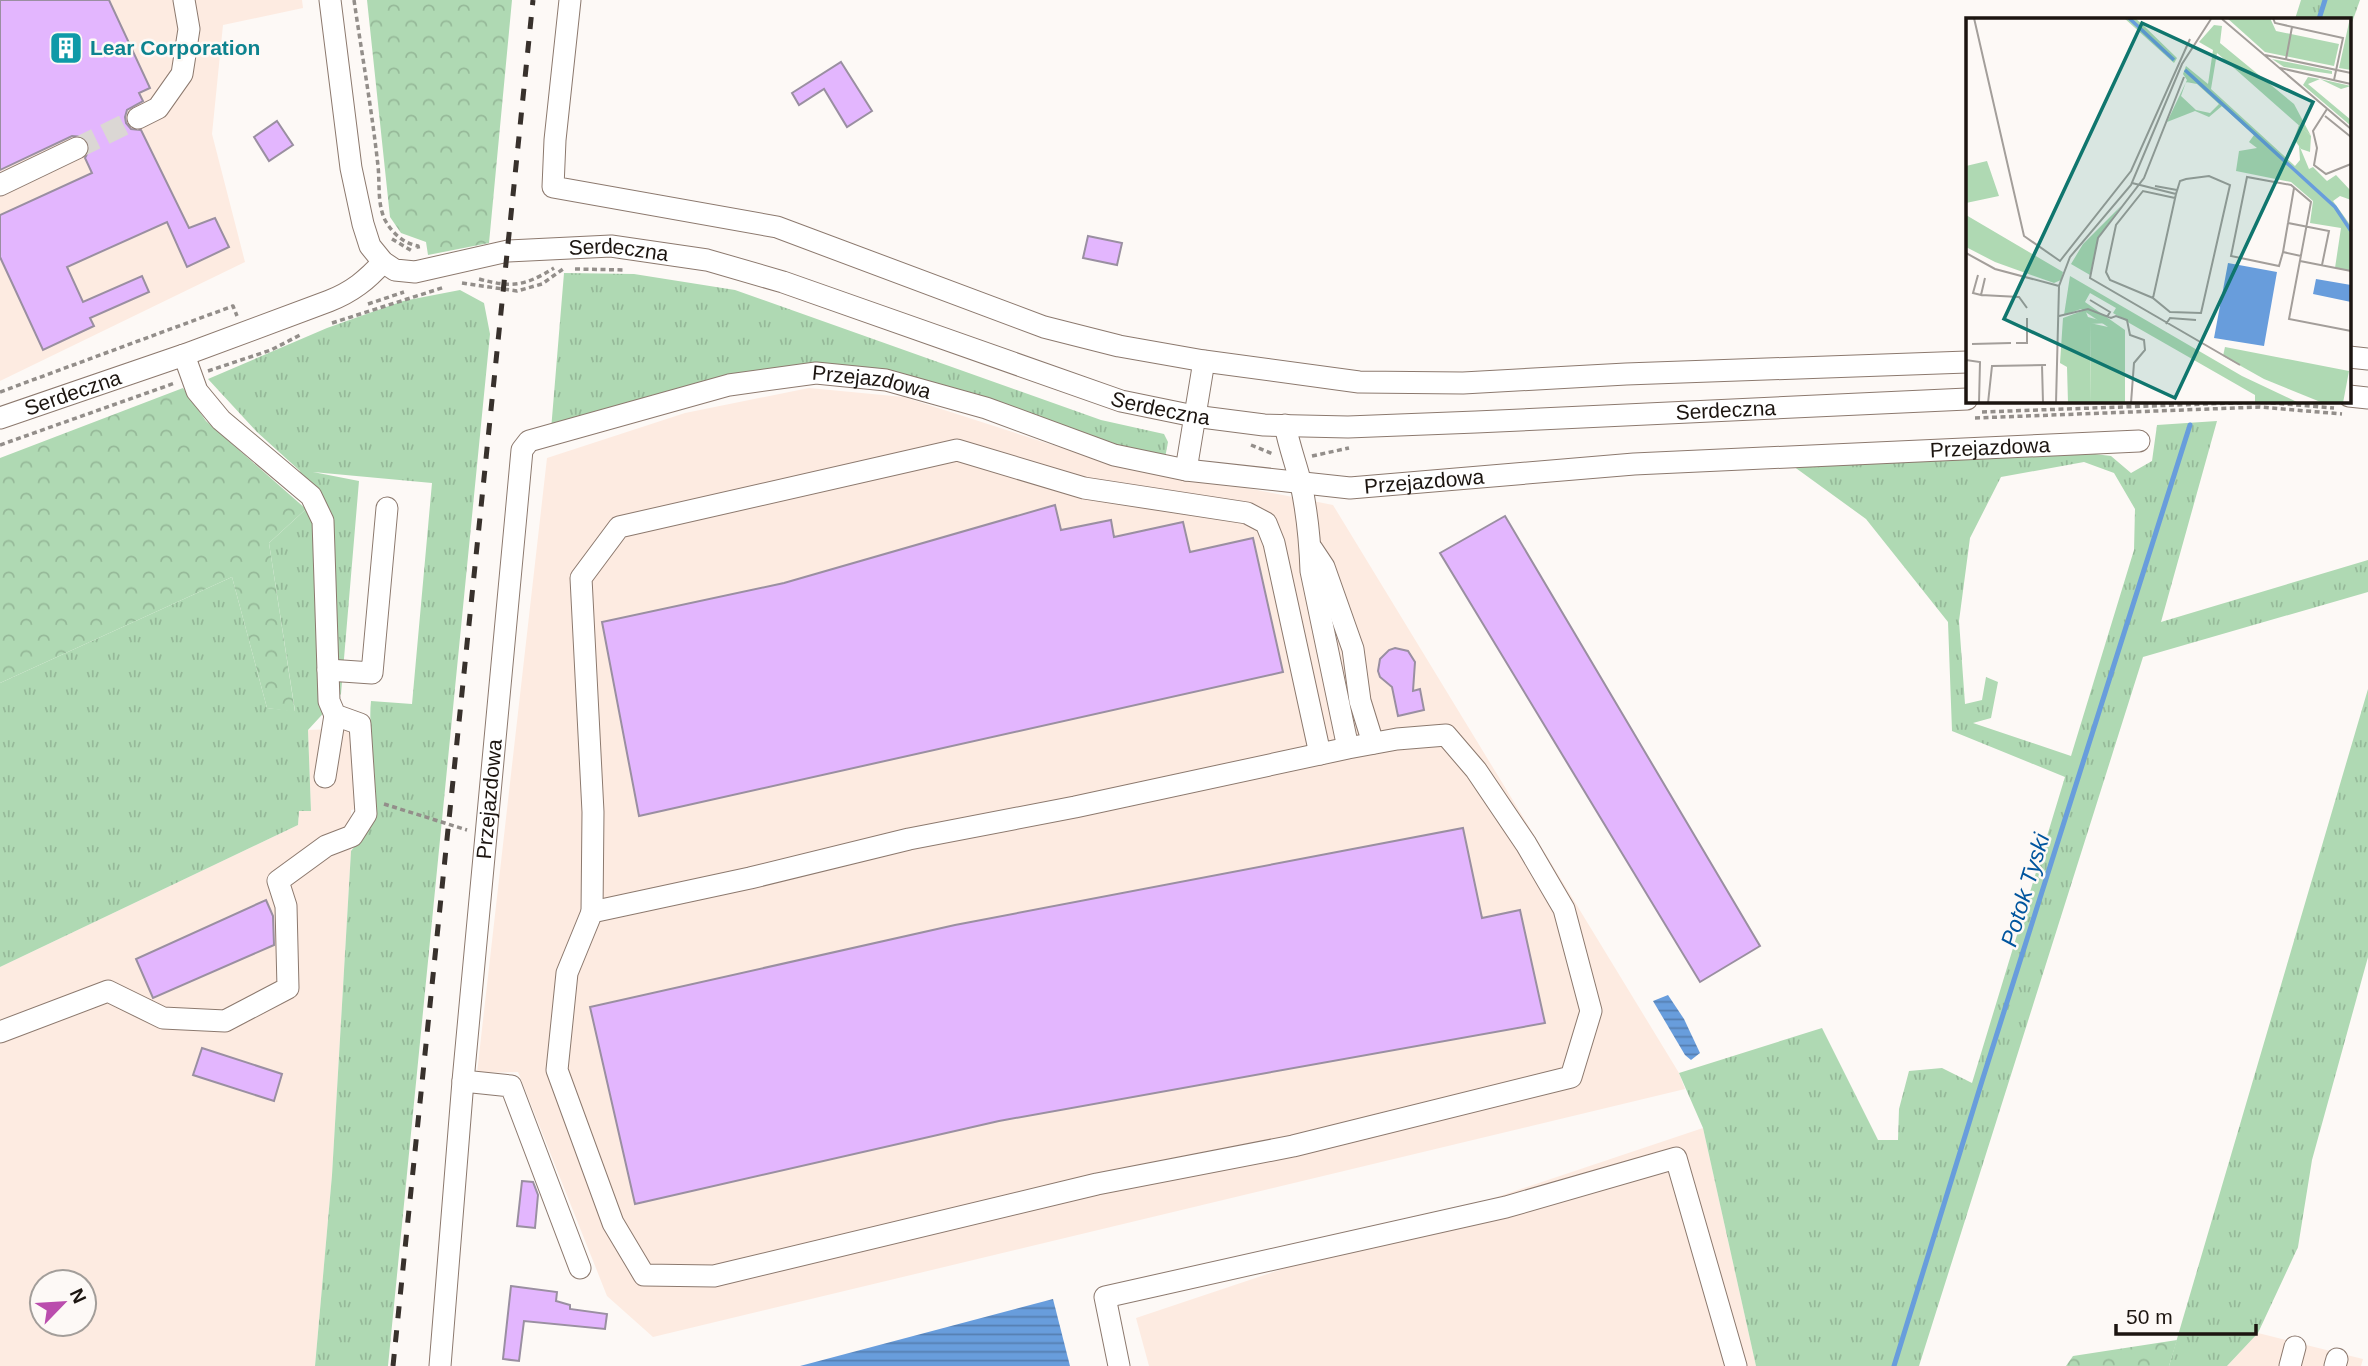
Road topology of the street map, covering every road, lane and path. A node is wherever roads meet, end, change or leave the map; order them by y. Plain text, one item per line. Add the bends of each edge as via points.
1 (184, 0) edge
2 (330, 0) edge
3 (354, 0) edge
4 (570, 0) edge
5 (138, 118) tunnel mouth
6 (77, 148) tunnel mouth
7 (0, 185) edge
8 (374, 200) dead end
9 (383, 262) junction
10 (626, 265) dead end
11 (633, 270) dead end
12 (421, 276) junction
13 (471, 276) dead end
14 (449, 279) dead end
15 (457, 284) dead end
16 (447, 287) dead end
17 (364, 306) dead end
18 (352, 310) dead end
19 (328, 318) dead end
20 (262, 324) junction
21 (322, 326) dead end
22 (304, 327) dead end
23 (309, 330) dead end
24 (292, 332) dead end
25 (271, 350) junction
26 (184, 355) junction
27 (2350, 357) edge
28 (2368, 359) edge
29 (1204, 361) junction
30 (1966, 362) edge
31 (192, 377) junction
32 (0, 392) edge
33 (2368, 398) edge
34 (2345, 406) edge
35 (1970, 410) edge
36 (1194, 415) junction
37 (0, 418) edge
38 (1286, 425) junction
39 (1245, 438) dead end
40 (1256, 440) dead end
41 (2139, 442) dead end
42 (1241, 443) dead end
43 (0, 445) edge
44 (1359, 446) dead end
45 (1291, 454) junction
46 (1186, 470) junction
47 (1301, 483) junction
48 (387, 508) dead end
49 (1310, 546) junction
50 (328, 670) junction
51 (335, 715) junction
52 (1373, 743) junction
53 (1348, 748) junction
54 (1320, 754) junction
55 (325, 777) dead end
56 (365, 798) junction
57 (486, 835) junction
58 (592, 912) junction
59 (0, 1032) edge
60 (463, 1081) junction
61 (580, 1268) dead end
62 (440, 1366) edge
63 (1119, 1366) edge
64 (1736, 1366) edge

1 - 5 street via 189,29 182,74 158,108
2 - 9 street via 351,168 370,246
3 - 12 path via 384,219 394,234 418,246
4 - 29 street via 553,187 777,227 1044,327
6 - 7 street
8 - 12 path via 388,236 412,250
9 - 12 street
9 - 20 street, Serdeczna via 349,293
10 - 13 path via 560,264 524,284 505,286
11 - 15 path via 562,269 542,284 517,291
12 - 14 path
12 - 17 path via 418,288
12 - 36 street, Serdeczna via 508,251 611,246 707,260 783,282 1121,401
16 - 21 path
18 - 19 path
20 - 25 path
20 - 26 street, Serdeczna
20 - 32 path via 258,312 238,320 233,306
22 - 24 path
23 - 25 path
25 - 31 path
26 - 31 street
26 - 37 street, Serdeczna
27 - 28 street
29 - 30 street via 1359,382 1450,383
29 - 36 street
31 - 43 path
31 - 50 street via 197,391 221,420 311,496 323,521
33 - 34 street
34 - 35 path
34 - 35 path via 2261,402
35 - 38 street, Serdeczna
36 - 38 street, Serdeczna
36 - 46 street
38 - 45 street
39 - 40 path
41 - 47 street, Przejazdowa via 1634,464 1350,488
42 - 45 path via 1271,454
44 - 45 path via 1314,456
45 - 47 street
46 - 47 street, Przejazdowa
46 - 57 street, Przejazdowa via 1114,455 986,408 886,380 816,373 729,385 529,441 522,450
47 - 49 street
48 - 50 street via 372,673
49 - 52 street via 1324,567 1353,649 1360,701
49 - 53 street via 1311,571
50 - 51 street via 329,701
51 - 55 street
51 - 56 street via 360,724
52 - 53 street
52 - 58 street via 1446,735 1526,844 1564,909 1591,1011 1571,1077 1293,1146 1097,1184 715,1276 644,1275 613,1223 557,1070 567,973
53 - 54 street
54 - 58 street via 909,839
54 - 58 street via 1266,523 1247,513 1084,488 957,450 619,527 581,578 593,812
56 - 57 path
56 - 59 street via 366,814 352,836 326,846 278,881 286,906 288,988 225,1021 163,1017 108,991
57 - 60 street, Przejazdowa
60 - 61 street via 511,1086
60 - 62 street, Przejazdowa
63 - 64 street via 1105,1297 1506,1207 1675,1158

